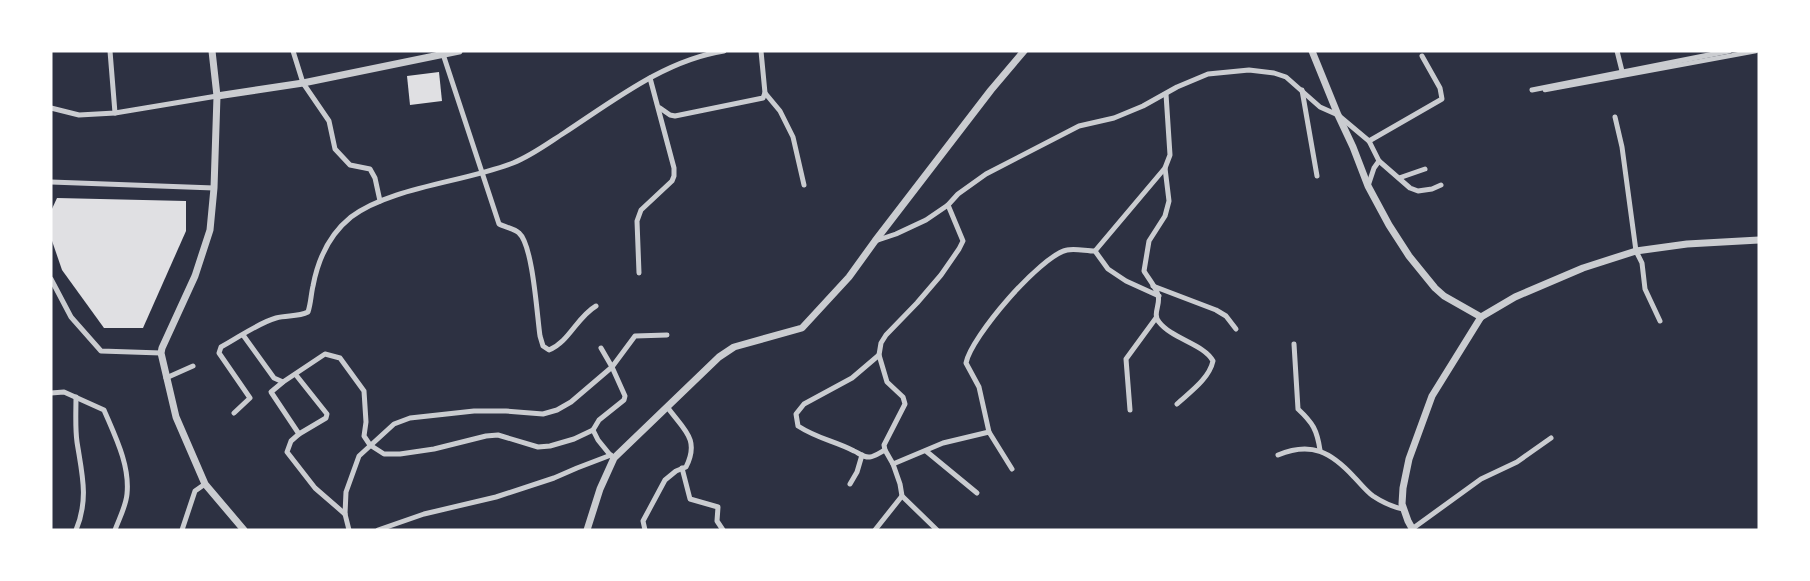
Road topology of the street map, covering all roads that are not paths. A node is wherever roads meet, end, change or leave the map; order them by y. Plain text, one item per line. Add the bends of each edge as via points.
1 (110, 51) edge
2 (212, 51) edge
3 (293, 51) edge
4 (459, 51) edge
5 (724, 51) edge
6 (761, 51) edge
7 (1024, 51) edge
8 (1312, 51) edge
9 (1617, 51) edge
10 (1729, 51) edge
11 (1756, 51) edge
12 (443, 53) edge
13 (1422, 56) dead end
14 (1622, 71) junction
15 (650, 78) junction
16 (303, 83) junction
17 (1534, 89) joint
18 (1303, 90) junction
19 (765, 93) junction
20 (1167, 94) junction
21 (217, 96) junction
22 (658, 105) junction
23 (51, 108) edge
24 (115, 113) junction
25 (1338, 115) junction
26 (1615, 117) dead end
27 (1369, 141) junction
28 (1379, 161) junction
29 (1166, 168) junction
30 (1425, 169) dead end
31 (482, 174) junction
32 (1317, 176) dead end
33 (1399, 178) junction
34 (51, 182) edge
35 (804, 185) dead end
36 (1441, 185) dead end
37 (1368, 186) junction
38 (214, 188) junction
39 (380, 201) junction
40 (948, 205) junction
41 (1759, 240) edge
42 (875, 241) junction
43 (1095, 251) junction
44 (1636, 251) junction
45 (639, 273) dead end
46 (51, 279) edge
47 (1153, 286) junction
48 (1159, 296) junction
49 (596, 306) dead end
50 (1481, 317) junction
51 (1156, 318) junction
52 (1660, 321) dead end
53 (1236, 329) dead end
54 (243, 335) junction
55 (667, 335) dead end
56 (1294, 344) dead end
57 (601, 348) dead end
58 (161, 353) junction
59 (880, 355) junction
60 (193, 366) dead end
61 (612, 367) junction
62 (296, 375) junction
63 (166, 378) junction
64 (283, 382) junction
65 (51, 393) edge
66 (76, 397) junction
67 (1177, 404) dead end
68 (668, 408) junction
69 (1130, 410) dead end
70 (234, 413) dead end
71 (593, 430) junction
72 (989, 432) junction
73 (299, 434) junction
74 (1551, 439) dead end
75 (370, 445) junction
76 (885, 450) junction
77 (1320, 450) junction
78 (926, 451) junction
79 (862, 455) junction
80 (1278, 455) dead end
81 (612, 457) junction
82 (893, 464) junction
83 (682, 468) junction
84 (1012, 469) dead end
85 (205, 484) junction
86 (850, 484) dead end
87 (977, 493) dead end
88 (902, 496) junction
89 (1403, 509) junction
90 (345, 514) junction
91 (76, 530) edge
92 (115, 530) edge
93 (182, 530) edge
94 (244, 530) edge
95 (349, 530) edge
96 (378, 530) edge
97 (587, 530) edge
98 (645, 530) edge
99 (723, 530) edge
100 (875, 530) edge
101 (937, 530) edge
102 (1413, 530) edge

1 - 24 street
2 - 21 street
3 - 16 street
4 - 12 street
5 - 15 street via 703,54
6 - 19 street
7 - 42 street
8 - 25 street
9 - 14 street
10 - 14 street
11 - 17 street
12 - 16 street
12 - 31 street
13 - 27 street via 1440,88 1441,99
14 - 17 street
15 - 22 street
15 - 31 street via 529,156
16 - 21 street
16 - 39 street via 329,121 335,149 350,165 370,169
18 - 20 street via 1286,77 1249,70 1208,74
18 - 25 street via 1320,107
18 - 32 street
19 - 22 street via 763,98 675,117
19 - 35 street via 793,137
20 - 29 street via 1170,155
20 - 40 street via 1114,118 1079,126 986,174
21 - 24 street
21 - 38 street
22 - 45 street via 674,176 638,214
23 - 24 street via 79,115
25 - 27 street
25 - 37 street
26 - 44 street
27 - 28 street
28 - 33 street
28 - 37 street
29 - 43 street
29 - 47 street via 1169,201 1149,241 1144,271
30 - 33 street
31 - 39 street
31 - 49 street via 499,224 520,233 527,245 543,346 550,350 557,346
33 - 36 street via 1418,191
34 - 38 street
37 - 50 street via 1409,256 1435,288
38 - 58 street via 210,230
39 - 54 street via 349,219 328,244 316,272 309,312 269,320
40 - 42 street via 926,220
40 - 59 street via 963,240 960,249 886,335
41 - 44 street
42 - 68 street via 802,328 734,347
43 - 48 street via 1108,269
43 - 72 street via 1067,250 1047,261 981,332 967,354
44 - 50 street via 1583,268
44 - 52 street via 1645,289
46 - 58 street via 71,317 101,351
47 - 48 street
47 - 53 street via 1216,310
48 - 51 street
50 - 89 street via 1420,425 1409,458
51 - 67 street via 1213,361 1200,383
51 - 69 street via 1126,359
54 - 64 street via 274,378
54 - 70 street via 221,347 219,353 250,398
55 - 61 street via 635,336
56 - 77 street via 1298,409 1311,421
57 - 61 street
58 - 63 street
59 - 76 street via 887,382 905,404
59 - 79 street via 852,378 804,404 796,414 798,426
60 - 63 street
61 - 71 street via 624,400
61 - 75 street via 557,410 543,414 474,411 410,418 394,424
62 - 64 street
62 - 73 street via 327,414
62 - 75 street via 325,354 340,358 364,391 364,436
63 - 85 street via 176,416
64 - 73 street via 271,392
65 - 66 street
66 - 91 street via 84,498
66 - 92 street via 104,410 128,476 127,496
68 - 81 street
68 - 83 street via 692,441 692,454
71 - 75 street via 538,447 498,435 400,454 384,454
71 - 81 street
72 - 78 street
72 - 84 street
73 - 90 street via 287,452 315,488
74 - 102 street via 1481,479
75 - 90 street via 359,456 346,492
76 - 79 street
76 - 82 street
77 - 80 street via 1290,450
77 - 89 street via 1343,465 1371,495
78 - 82 street
78 - 87 street
79 - 86 street
81 - 96 street via 496,497
81 - 97 street
82 - 88 street
83 - 98 street via 665,480 643,520
83 - 99 street via 690,499 718,507 717,521
85 - 93 street via 195,491
85 - 94 street
88 - 100 street
88 - 101 street
89 - 102 street
90 - 95 street

